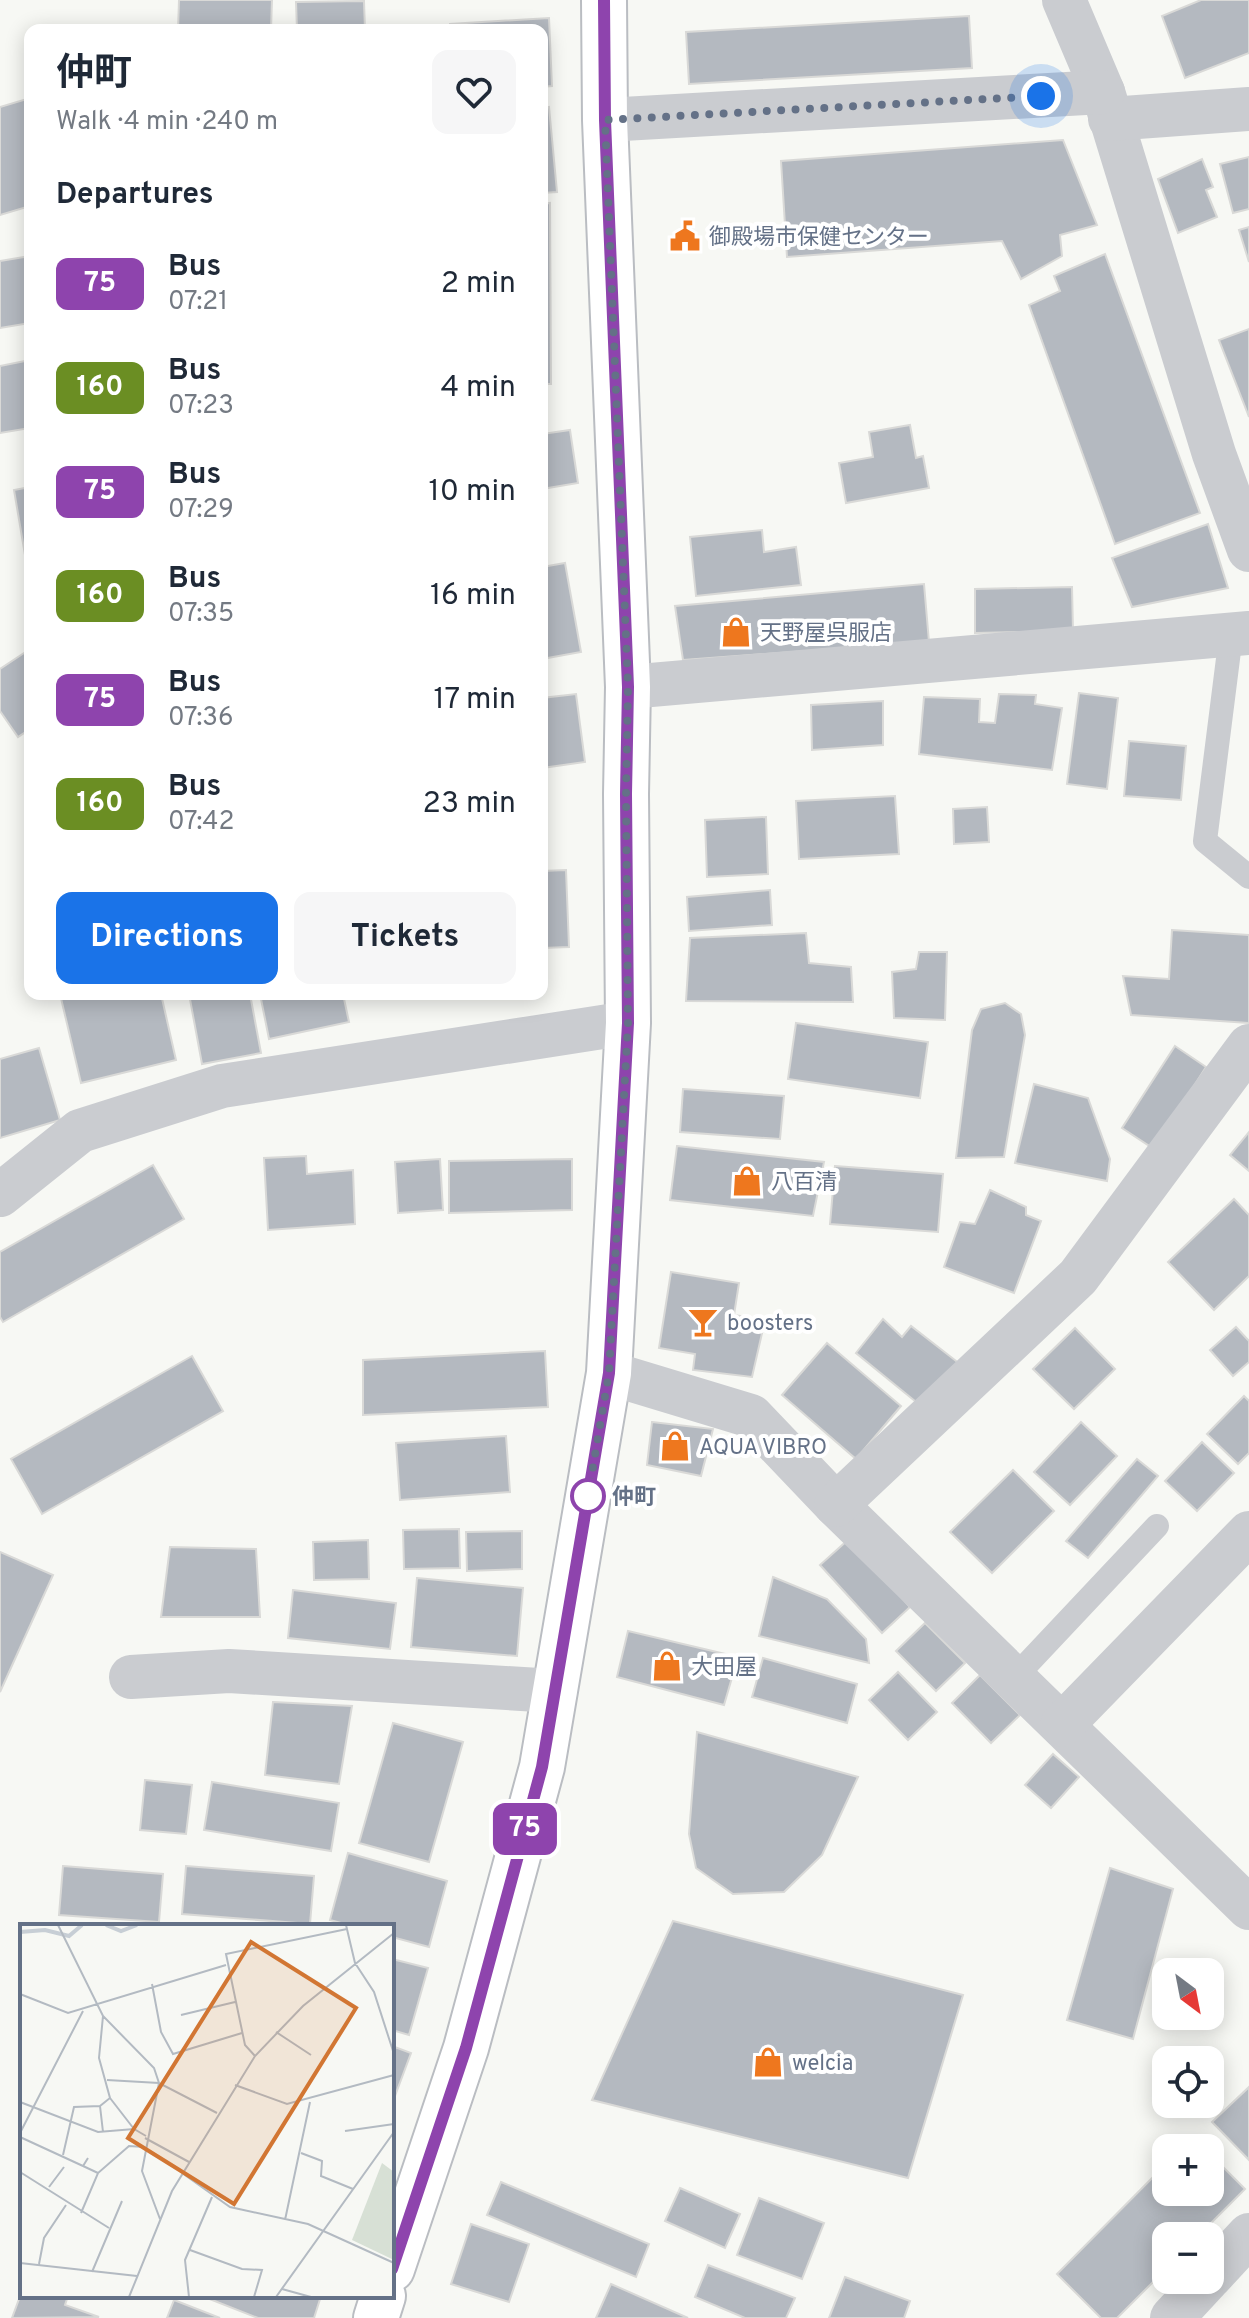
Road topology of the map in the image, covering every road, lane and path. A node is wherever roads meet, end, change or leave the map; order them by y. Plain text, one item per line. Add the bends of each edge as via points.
1 (604, 0) edge
2 (1075, 4) edge
3 (1107, 106) junction
4 (1249, 109) edge
5 (605, 120) junction
6 (1249, 550) edge
7 (1240, 634) edge
8 (628, 687) junction
9 (1249, 877) edge
10 (628, 1023) junction
11 (1249, 1046) edge
12 (0, 1195) edge
13 (609, 1373) junction
14 (836, 1505) junction
15 (1157, 1526) dead end
16 (1249, 1533) edge
17 (131, 1677) dead end
18 (1014, 1678) junction
19 (555, 1691) junction
20 (1062, 1725) junction
21 (1249, 1908) edge
22 (1249, 2235) edge
23 (1224, 2262) edge
24 (394, 2263) edge
25 (1195, 2294) edge
26 (382, 2298) edge
27 (376, 2318) edge
28 (1172, 2318) edge

1 - 5 main road
2 - 3 street
3 - 4 street
3 - 5 street
3 - 6 street via 1214,454
5 - 8 main road
7 - 8 street
7 - 9 lane via 1205,841
8 - 10 main road
10 - 12 street via 222,1086 80,1131
10 - 13 main road
11 - 14 street via 1078,1277
13 - 14 street via 751,1416
13 - 19 main road
14 - 18 street
15 - 18 lane
16 - 20 street
17 - 19 street via 229,1671
18 - 20 street
19 - 24 main road via 542,1767 466,2048
20 - 21 street
22 - 23 street
25 - 28 street
26 - 27 main road

